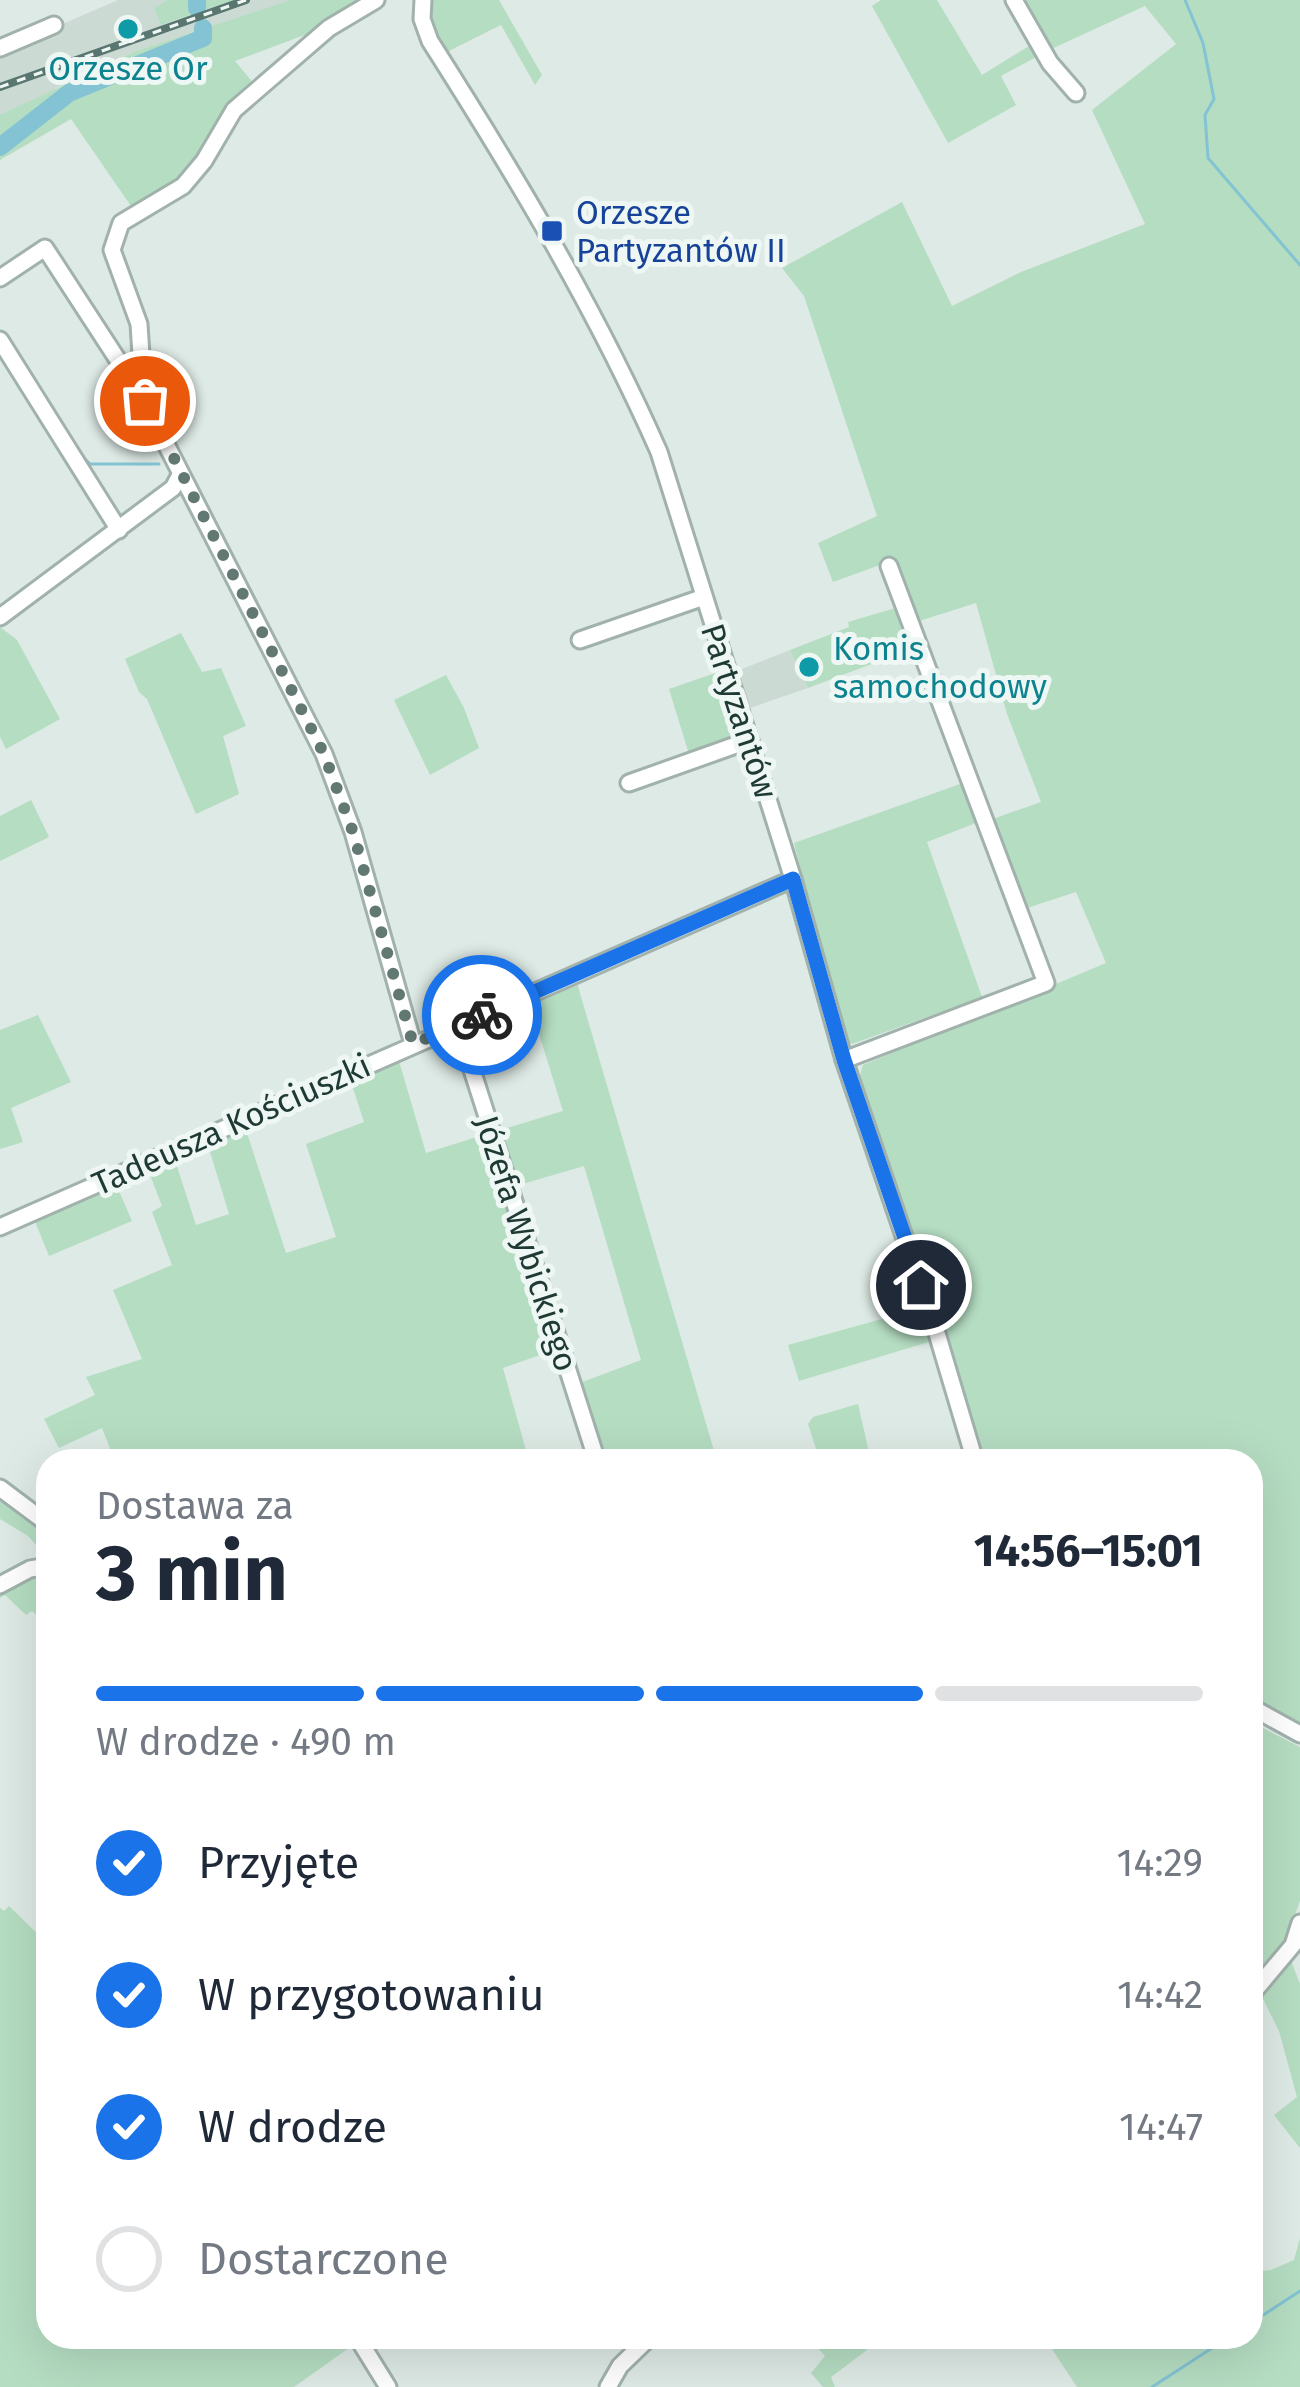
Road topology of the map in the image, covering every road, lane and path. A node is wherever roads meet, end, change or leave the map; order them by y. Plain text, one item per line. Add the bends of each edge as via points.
1 (376, 0) edge
2 (423, 0) edge
3 (1014, 0) edge
4 (54, 25) dead end
5 (0, 48) edge
6 (1076, 93) dead end
7 (0, 278) edge
8 (0, 340) edge
9 (145, 401) junction
10 (180, 475) junction
11 (119, 530) junction
12 (889, 566) dead end
13 (704, 597) junction
14 (0, 617) edge
15 (580, 640) dead end
16 (751, 740) junction
17 (628, 783) dead end
18 (793, 879) junction
19 (458, 1026) junction
20 (413, 1044) junction
21 (844, 1060) junction
22 (0, 1227) edge
23 (593, 1449) edge
24 (971, 1449) edge
25 (0, 1488) edge
26 (36, 1515) edge
27 (36, 1568) edge
28 (0, 1586) edge
29 (1263, 1714) edge
30 (1300, 1734) edge
31 (1300, 1923) edge
32 (1263, 1981) edge
33 (364, 2349) edge
34 (638, 2349) edge
35 (388, 2387) edge
36 (608, 2387) edge

1 - 9 street via 329,28 234,110 196,172 116,231 112,250 139,324
2 - 13 street, Partyzantów via 430,41 531,201 636,400
3 - 6 street
4 - 5 street
7 - 9 street via 45,248
8 - 11 street
9 - 10 street
10 - 11 street
10 - 20 street via 324,754
11 - 14 street
12 - 21 street via 1046,983
13 - 15 street
13 - 16 street, Partyzantów
16 - 17 street
16 - 18 street, Partyzantów
18 - 19 street, Tadeusza Kościuszki
18 - 21 street, Partyzantów
19 - 20 street, Tadeusza Kościuszki
19 - 23 street, Józefa Wybickiego
20 - 22 street, Tadeusza Kościuszki
21 - 24 street, Partyzantów
25 - 26 street
27 - 28 street
29 - 30 street
31 - 32 street
33 - 35 street
34 - 36 street

